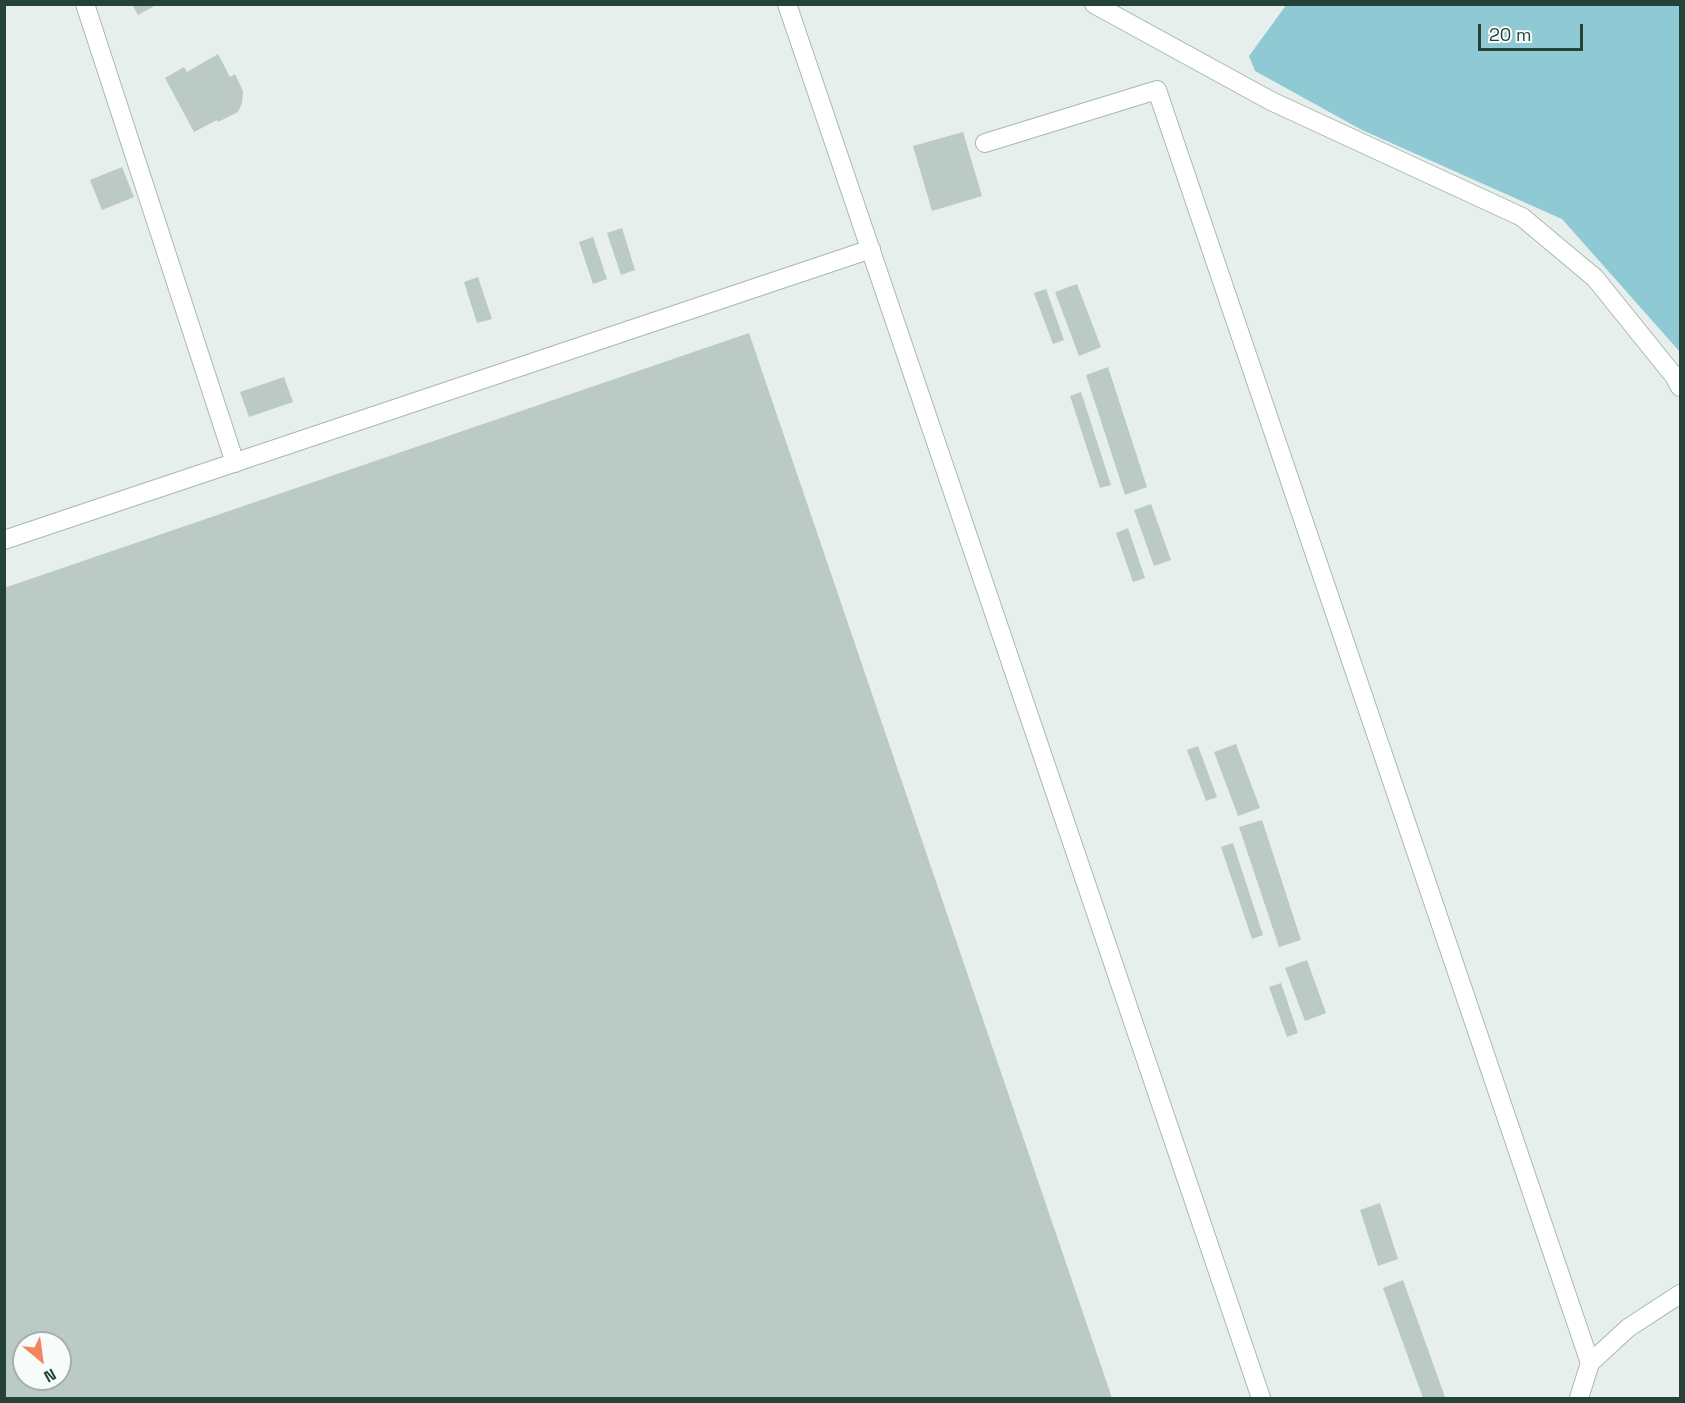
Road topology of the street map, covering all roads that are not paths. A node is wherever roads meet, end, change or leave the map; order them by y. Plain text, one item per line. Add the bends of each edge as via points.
1 (85, 4) edge
2 (787, 4) edge
3 (1094, 4) edge
4 (985, 143) dead end
5 (871, 249) junction
6 (1680, 387) edge
7 (235, 463) junction
8 (4, 540) edge
9 (1680, 1294) edge
10 (1590, 1363) junction
11 (1261, 1398) edge
12 (1579, 1398) edge

1 - 7 street
2 - 5 street
3 - 6 street via 1271,101 1522,217 1595,278
4 - 10 street via 1157,90
5 - 7 street
5 - 11 street
7 - 8 street
9 - 10 street via 1628,1328
10 - 12 street

